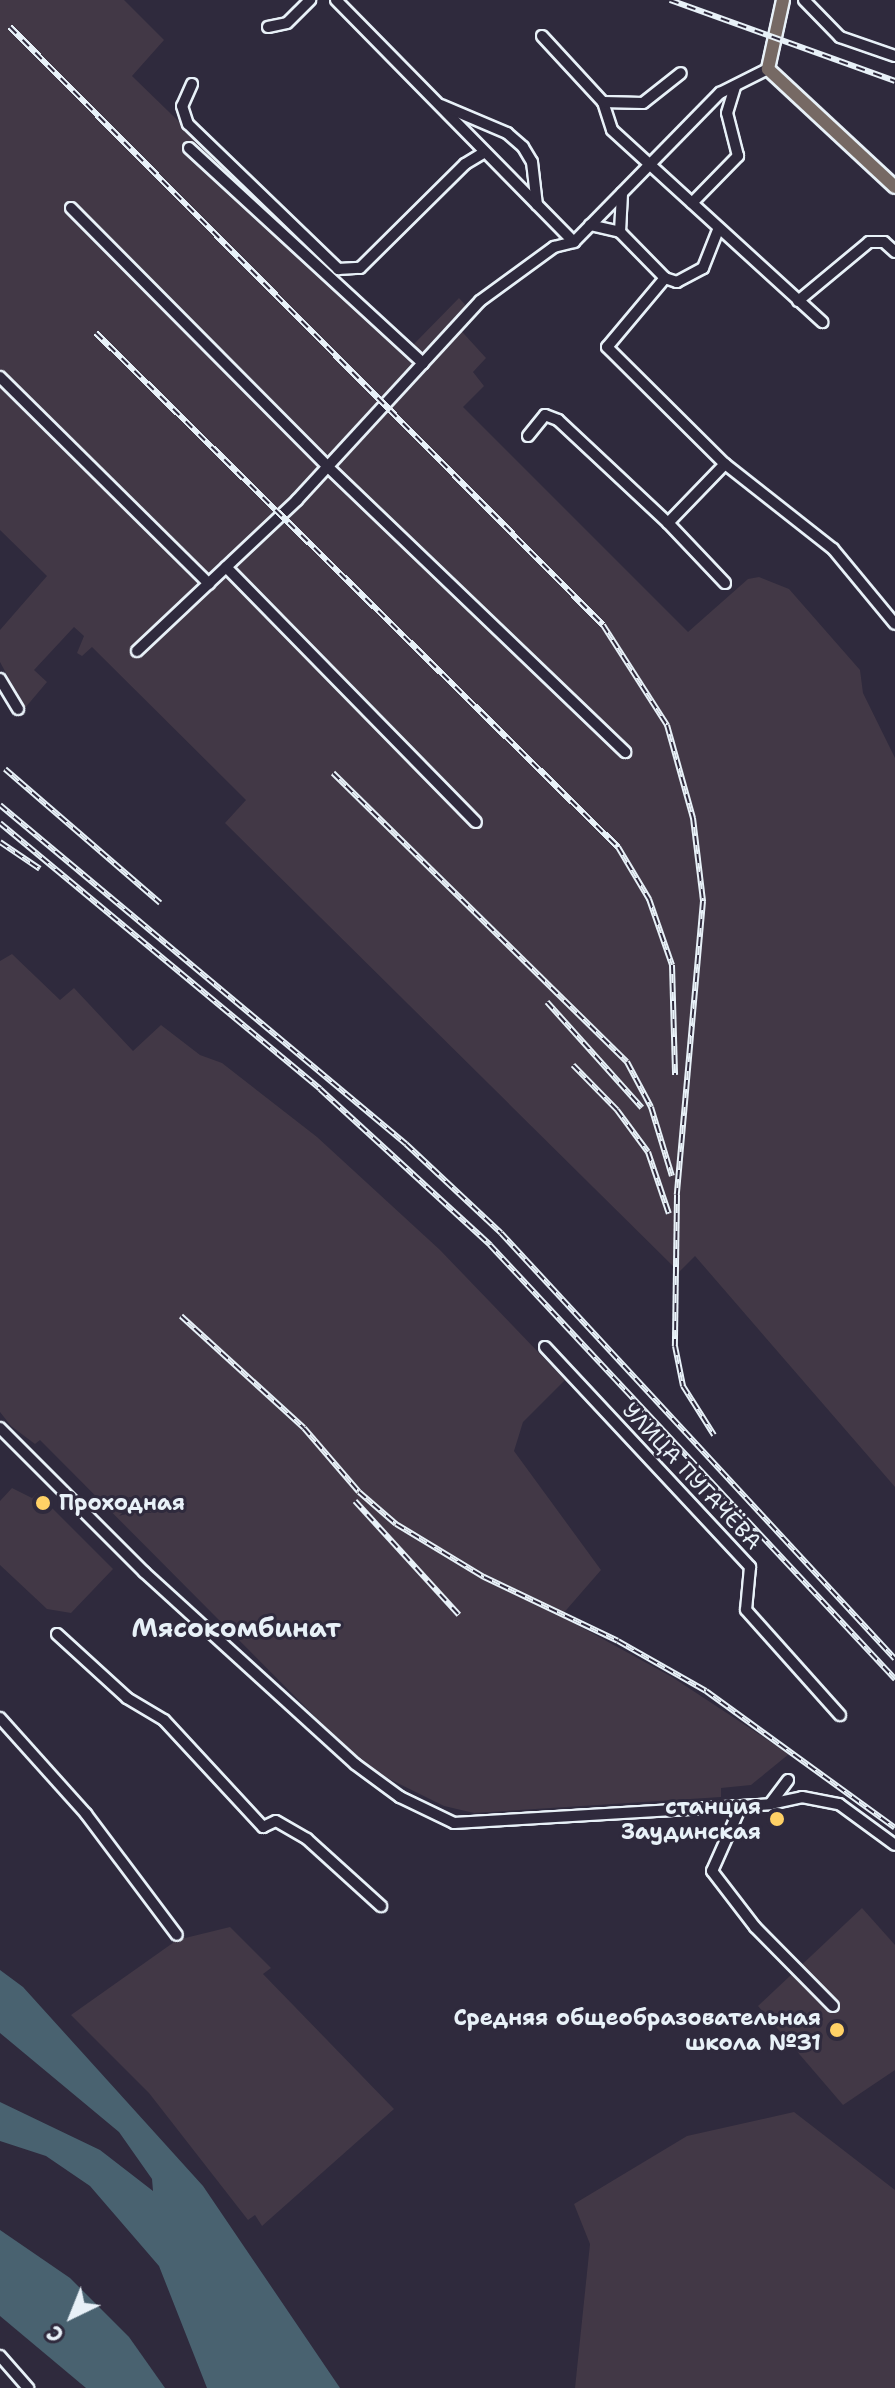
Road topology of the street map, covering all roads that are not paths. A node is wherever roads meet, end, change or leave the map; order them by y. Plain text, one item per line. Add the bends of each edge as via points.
1 (310, 0) edge
2 (336, 0) edge
3 (783, 0) edge
4 (804, 0) edge
5 (268, 27) dead end
6 (542, 36) dead end
7 (895, 56) edge
8 (768, 69) junction
9 (681, 73) dead end
10 (192, 84) dead end
11 (735, 86) junction
12 (603, 102) junction
13 (437, 104) junction
14 (189, 148) dead end
15 (485, 152) junction
16 (652, 162) junction
17 (895, 187) edge
18 (622, 193) junction
19 (692, 203) junction
20 (537, 205) junction
21 (71, 208) dead end
22 (590, 225) junction
23 (718, 230) junction
24 (620, 232) junction
25 (574, 242) junction
26 (895, 252) edge
27 (665, 278) junction
28 (798, 301) junction
29 (822, 322) dead end
30 (423, 363) junction
31 (0, 377) edge
32 (528, 436) dead end
33 (725, 464) junction
34 (328, 467) junction
35 (668, 523) junction
36 (226, 567) junction
37 (725, 583) dead end
38 (209, 584) junction
39 (895, 624) edge
40 (137, 651) dead end
41 (0, 679) edge
42 (18, 709) dead end
43 (625, 752) dead end
44 (476, 822) dead end
45 (545, 1347) dead end
46 (0, 1428) edge
47 (57, 1634) dead end
48 (840, 1715) dead end
49 (0, 1718) edge
50 (788, 1780) dead end
51 (770, 1804) junction
52 (741, 1806) junction
53 (895, 1845) edge
54 (381, 1906) dead end
55 (177, 1935) dead end
56 (833, 2006) dead end
57 (0, 2356) edge
58 (28, 2388) edge

1 - 5 street via 287,23
2 - 13 street
3 - 8 main road
4 - 7 street via 840,37
6 - 12 street
8 - 11 street
8 - 17 main road
9 - 12 street via 643,103
10 - 15 street via 182,106 188,124 338,269 360,268 465,164
11 - 16 street via 720,93
11 - 19 street via 727,113 738,156
12 - 16 street via 612,130
13 - 15 street
13 - 20 street via 507,133 523,147 532,162
14 - 30 street
15 - 20 street
16 - 18 street
16 - 19 street
18 - 22 street
18 - 24 street
19 - 23 street
20 - 25 street
21 - 34 street
22 - 24 street
22 - 25 street
23 - 27 street via 703,268 677,282
23 - 28 street
24 - 27 street
25 - 30 street via 554,247 519,269 480,301
26 - 28 street via 884,242 869,242
27 - 33 street via 607,347
28 - 29 street
30 - 34 street
31 - 38 street
32 - 35 street via 545,415 558,420
33 - 35 street
33 - 39 street via 833,549
34 - 36 street
34 - 43 street
35 - 37 street
36 - 38 street
36 - 44 street
38 - 40 street
41 - 42 street
45 - 48 street, УЛИЦА ПУГАЧЁВА via 750,1567 746,1610
46 - 52 street via 144,1572 355,1764 400,1797 454,1823
47 - 54 street via 127,1698 164,1720 263,1827 276,1821 307,1839
49 - 55 street via 86,1814
50 - 51 street
51 - 52 street
51 - 53 street via 802,1797 839,1804
52 - 56 street via 712,1871 755,1927
57 - 58 street

